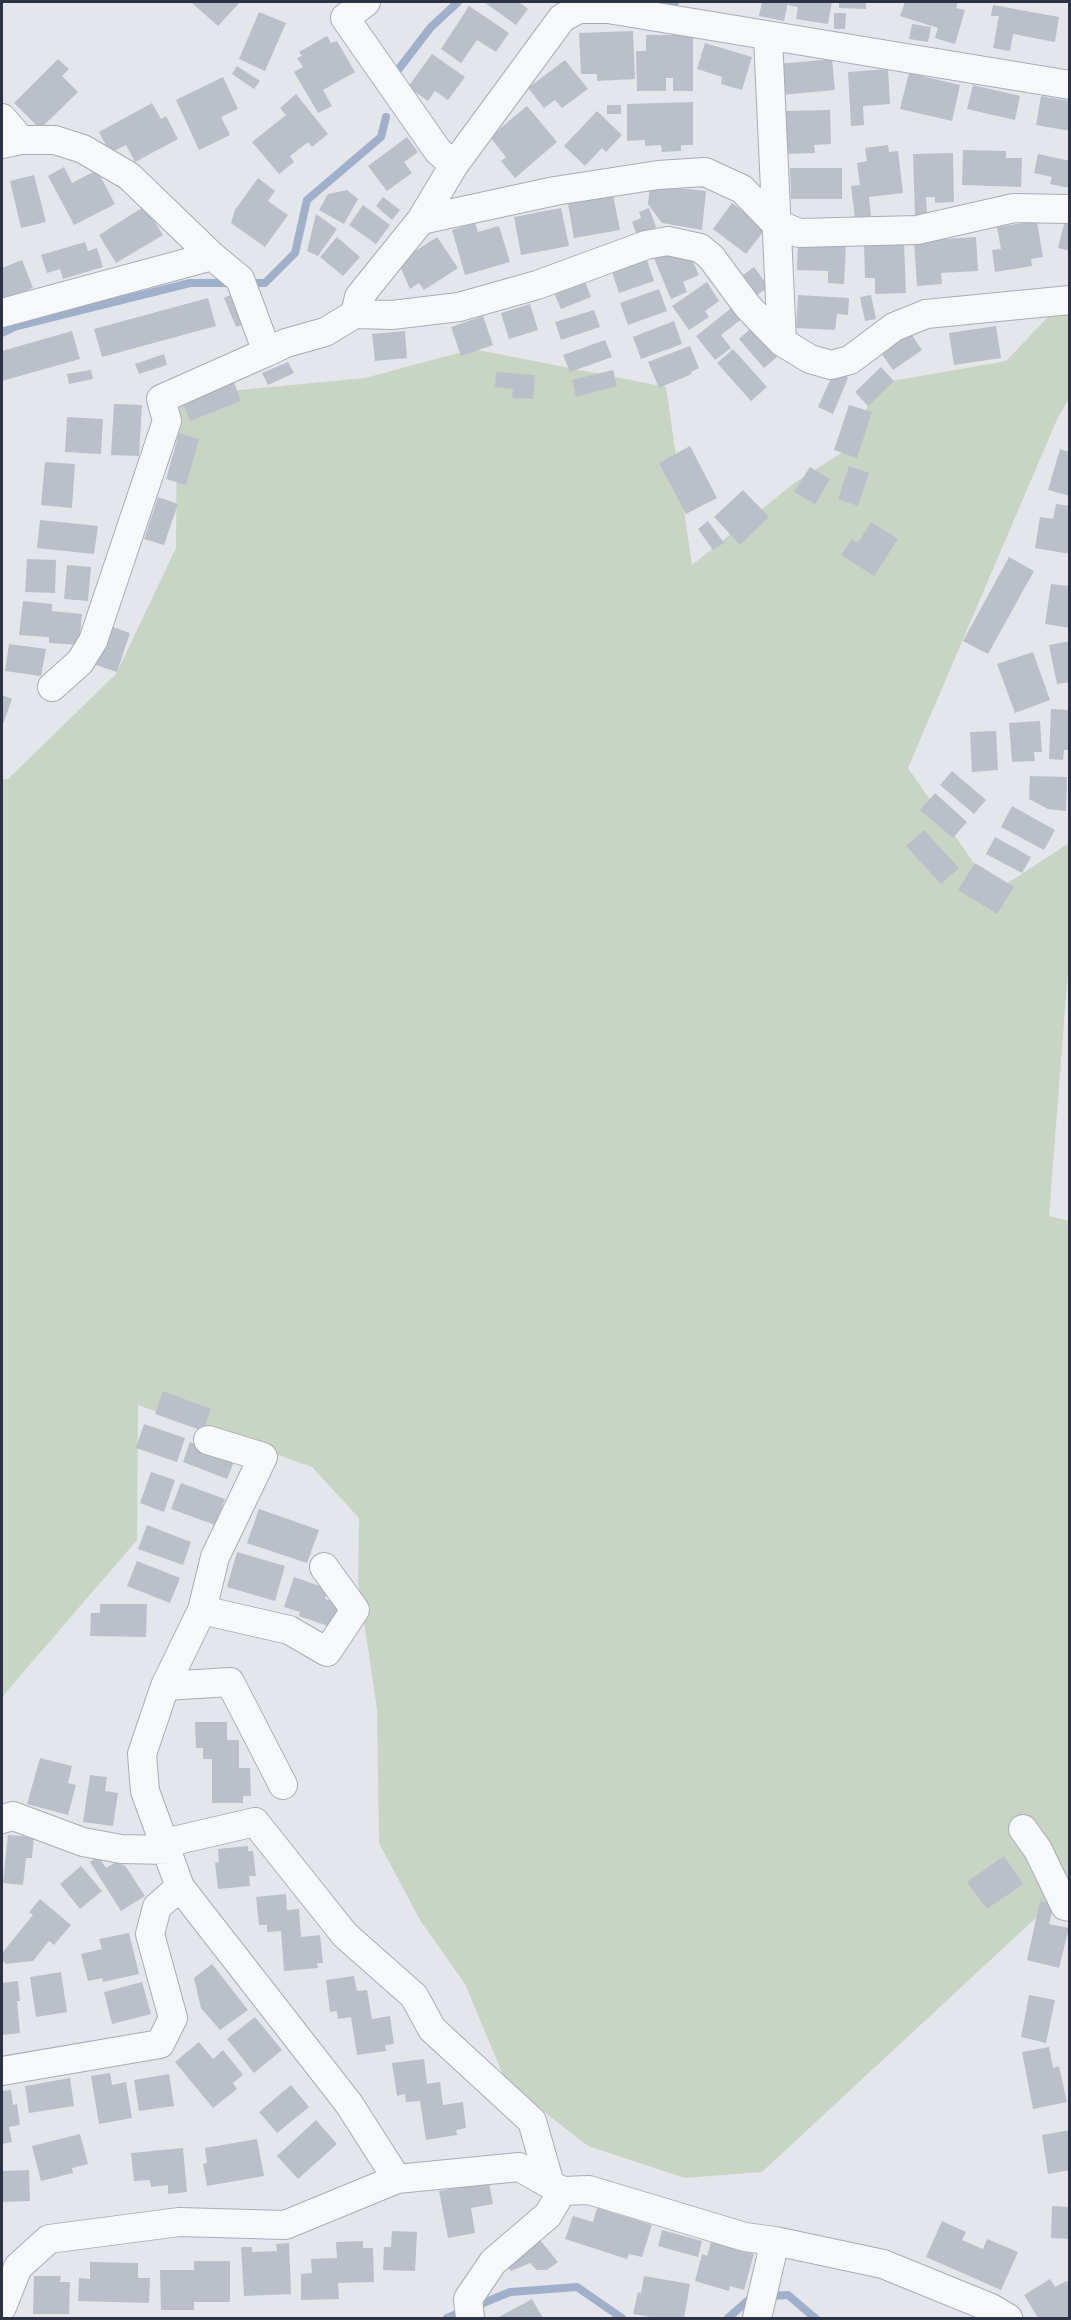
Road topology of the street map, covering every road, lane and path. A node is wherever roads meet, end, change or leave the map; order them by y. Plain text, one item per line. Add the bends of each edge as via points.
1 (366, 2) edge
2 (768, 37) junction
3 (1070, 86) edge
4 (2, 117) edge
5 (11, 142) edge
6 (453, 165) junction
7 (1070, 209) edge
8 (421, 220) junction
9 (775, 223) junction
10 (212, 256) junction
11 (1070, 300) edge
12 (2, 313) edge
13 (355, 314) junction
14 (782, 342) junction
15 (267, 352) junction
16 (52, 687) dead end
17 (208, 1440) dead end
18 (324, 1567) dead end
19 (202, 1610) junction
20 (165, 1686) junction
21 (283, 1785) dead end
22 (2, 1820) edge
23 (1023, 1829) dead end
24 (166, 1846) junction
25 (180, 1887) junction
26 (1070, 1907) edge
27 (2, 2071) edge
28 (398, 2179) junction
29 (556, 2187) junction
30 (775, 2241) junction
31 (2, 2307) edge
32 (470, 2319) edge
33 (757, 2319) edge
34 (1008, 2319) edge

1 - 6 street via 345,18 438,151
2 - 3 street
2 - 6 street via 608,9 579,9 562,18
2 - 9 street
4 - 5 street
5 - 10 street via 55,140 83,149 129,176
6 - 8 street
7 - 9 street via 1014,208 917,230 799,233
8 - 9 street via 555,190 705,172 742,189
8 - 13 street via 359,297
9 - 14 street
10 - 12 street
10 - 15 street via 240,279
11 - 14 street via 926,314 894,327 850,360 831,364 810,358
13 - 14 street via 392,315 459,308 668,241 700,248 711,257 748,308
13 - 15 street via 325,332
15 - 16 street via 161,399 167,421 93,641 80,662
17 - 19 street via 263,1457 215,1557
18 - 19 street via 355,1610 327,1652 289,1630
19 - 20 street
20 - 21 street via 230,1682
20 - 24 street via 142,1754 145,1791
22 - 24 street via 13,1816 83,1842 122,1849
23 - 26 street via 1038,1850 1065,1906
24 - 25 street
24 - 29 street via 255,1822 345,1935 414,1996 432,2029 532,2121
25 - 27 street via 157,1906 150,1934 173,2018 160,2044
25 - 28 street via 349,2104
28 - 29 street via 519,2167
28 - 31 street via 285,2225 179,2222 49,2239 18,2267
29 - 30 street via 589,2190 745,2237
29 - 32 street via 548,2215 493,2262 468,2299
30 - 33 street
30 - 34 street via 883,2264 991,2308

